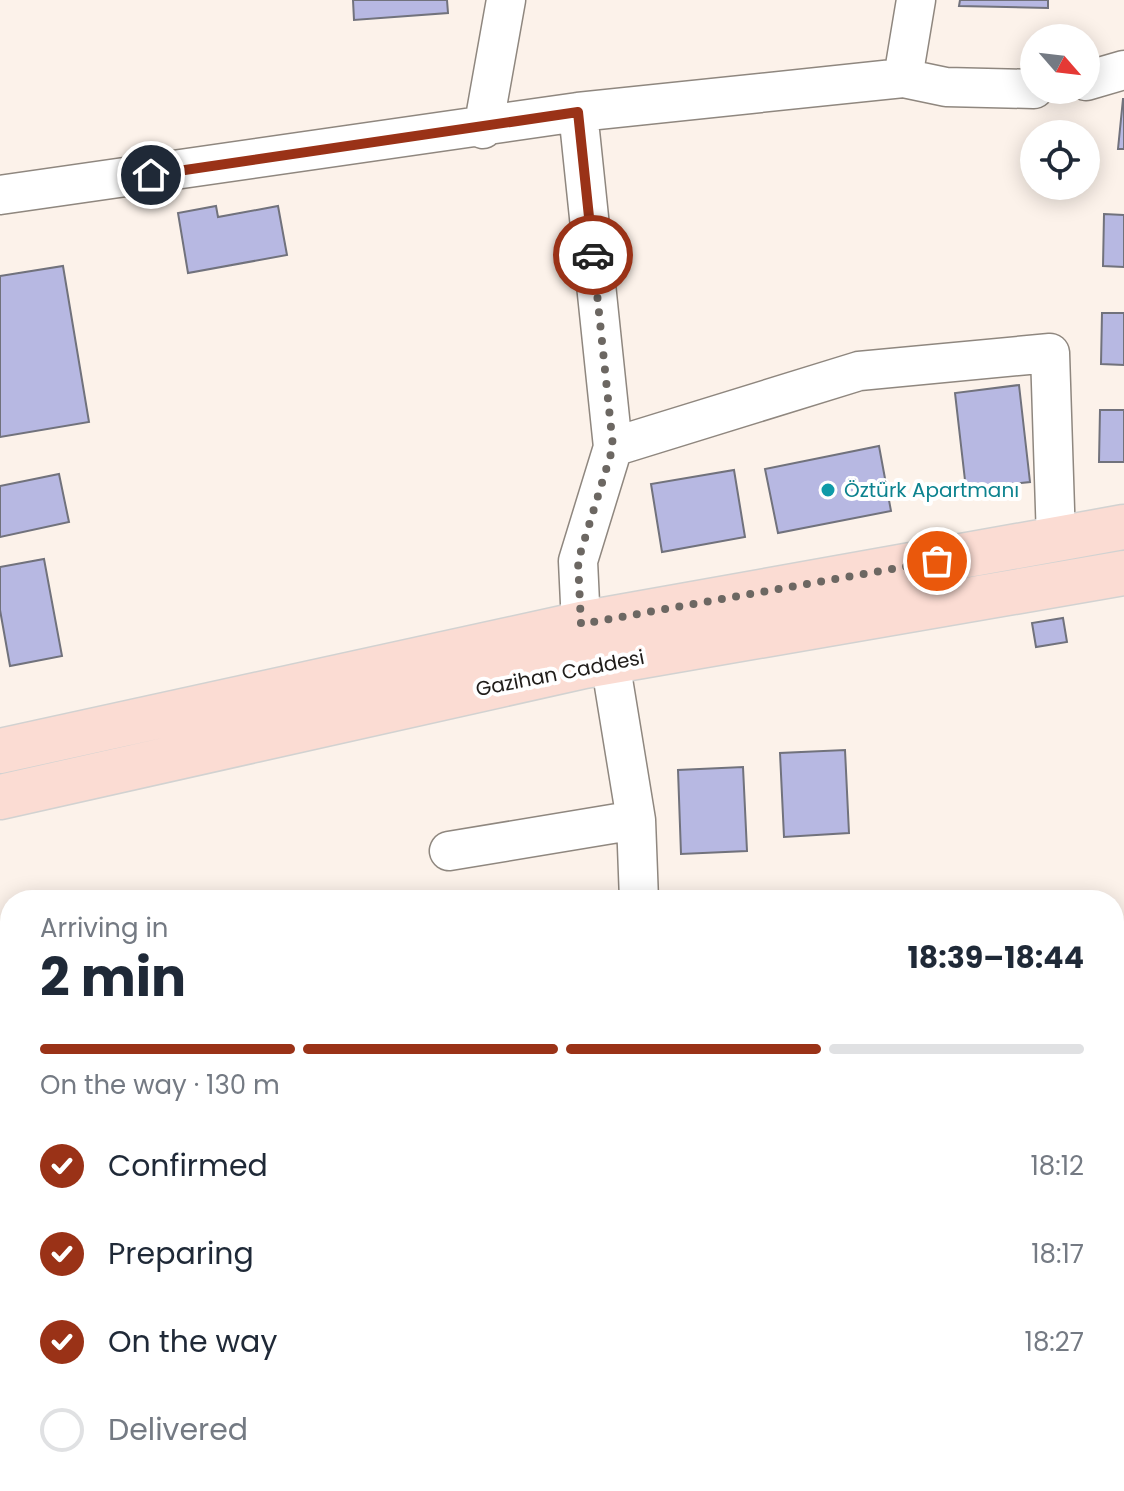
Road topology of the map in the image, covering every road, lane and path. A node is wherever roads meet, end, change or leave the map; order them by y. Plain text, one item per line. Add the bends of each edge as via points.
1 (506, 0) edge
2 (916, 0) edge
3 (1124, 70) edge
4 (1100, 77) edge
5 (903, 78) junction
6 (1020, 89) edge
7 (578, 112) junction
8 (483, 129) junction
9 (0, 195) edge
10 (613, 447) junction
11 (1124, 527) edge
12 (1056, 540) junction
13 (1124, 573) edge
14 (581, 624) junction
15 (610, 661) junction
16 (0, 751) edge
17 (0, 797) edge
18 (636, 820) junction
19 (449, 851) dead end
20 (639, 890) edge

1 - 8 street
2 - 5 street
3 - 4 street
5 - 6 street via 946,87
5 - 7 street
7 - 8 street
7 - 10 street
8 - 9 street
10 - 12 street via 859,371 1050,353
10 - 14 street via 578,561
11 - 12 main road, Gazihan Caddesi
12 - 14 main road, Gazihan Caddesi
13 - 15 main road, Gazihan Caddesi
14 - 16 main road, Gazihan Caddesi
15 - 17 main road, Gazihan Caddesi
15 - 18 street
18 - 19 street
18 - 20 street

